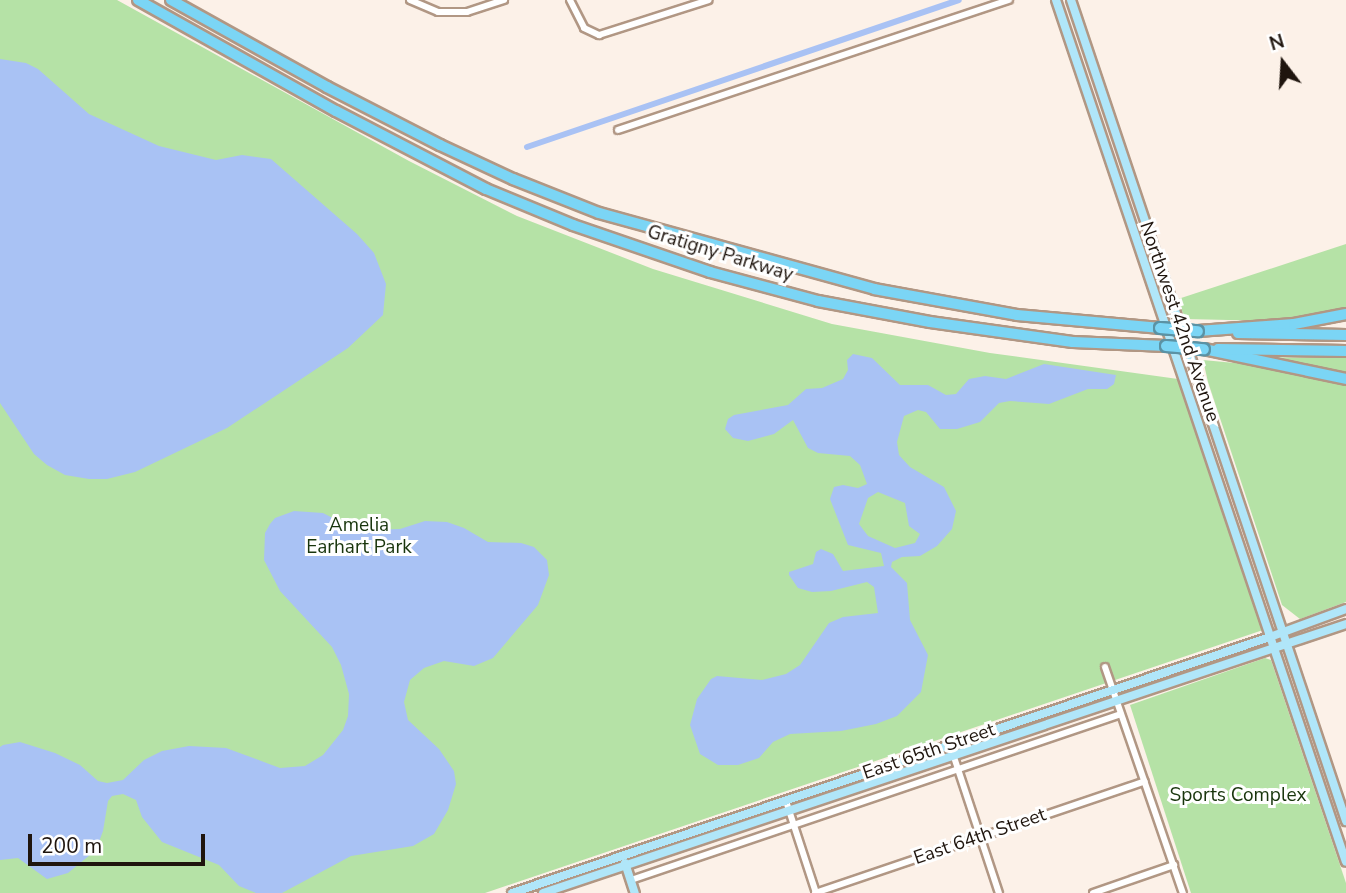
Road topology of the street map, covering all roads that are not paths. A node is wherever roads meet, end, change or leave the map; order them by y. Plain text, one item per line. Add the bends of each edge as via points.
1 (138, 0) edge
2 (170, 0) edge
3 (410, 0) edge
4 (504, 0) edge
5 (570, 0) edge
6 (709, 0) edge
7 (1009, 0) edge
8 (1056, 0) edge
9 (1071, 0) edge
10 (1104, 97) junction
11 (1090, 101) junction
12 (618, 130) dead end
13 (1148, 229) junction
14 (1135, 234) junction
15 (1346, 314) edge
16 (1198, 331) junction
17 (1346, 335) edge
18 (1204, 349) junction
19 (1346, 351) edge
20 (1346, 379) edge
21 (1346, 608) edge
22 (1346, 624) edge
23 (1284, 632) junction
24 (1270, 637) junction
25 (1287, 644) junction
26 (1274, 649) junction
27 (1105, 667) dead end
28 (1113, 689) junction
29 (1116, 699) junction
30 (1121, 713) junction
31 (950, 745) junction
32 (953, 754) junction
33 (958, 769) junction
34 (1330, 771) junction
35 (1317, 775) junction
36 (1144, 781) junction
37 (786, 801) junction
38 (789, 810) junction
39 (1346, 821) edge
40 (793, 824) junction
41 (981, 838) junction
42 (623, 856) junction
43 (1346, 862) edge
44 (626, 865) junction
45 (1174, 865) junction
46 (631, 880) junction
47 (512, 893) edge
48 (543, 893) edge
49 (635, 893) edge
50 (816, 893) edge
51 (999, 893) edge
52 (1093, 893) edge
53 (1182, 893) edge

1 - 18 highway, Gratigny Parkway, bridge via 486,189 573,225 710,272 818,301 930,322 1073,342
2 - 16 highway, Gratigny Parkway, bridge via 440,145 599,214 874,289 1017,315
3 - 4 street via 438,12 467,12
5 - 6 street via 577,18 592,33 612,33
7 - 12 street
8 - 11 main road, Northwest 42nd Avenue
9 - 10 main road, Northwest 42nd Avenue
10 - 11 main road
10 - 13 main road, Northwest 42nd Avenue
11 - 14 main road, Northwest 42nd Avenue
13 - 14 main road
13 - 23 main road, Northwest 42nd Avenue
14 - 24 main road, Northwest 42nd Avenue
15 - 16 highway via 1294,324
16 - 17 highway, Gratigny Parkway
18 - 19 highway, Gratigny Parkway
18 - 20 highway
21 - 23 main road, East 65th Street
22 - 25 main road, East 65th Street
23 - 24 main road, East 65th Street
23 - 25 main road, Northwest 42nd Avenue
24 - 26 main road, Northwest 42nd Avenue
24 - 28 main road, East 65th Street
25 - 26 main road, East 65th Street
25 - 34 main road, Northwest 42nd Avenue
26 - 29 main road, East 65th Street
26 - 35 main road, Northwest 42nd Avenue
27 - 28 street
28 - 29 street
28 - 31 main road, East 65th Street
29 - 30 street
29 - 32 main road, East 65th Street
30 - 33 street
30 - 36 street
31 - 32 street
31 - 37 main road, East 65th Street
32 - 33 street
32 - 38 main road, East 65th Street
33 - 40 street
33 - 41 street
34 - 35 main road
34 - 39 main road, Northwest 42nd Avenue
35 - 43 main road, Northwest 42nd Avenue
36 - 41 street, East 64th Street
36 - 45 street
37 - 38 street
37 - 42 main road, East 65th Street
38 - 40 street
38 - 44 main road, East 65th Street
40 - 46 street
40 - 50 street
41 - 50 street, East 64th Street
41 - 51 street
42 - 44 main road
42 - 47 main road, East 65th Street
44 - 46 main road
44 - 48 main road, East 65th Street
45 - 52 street
45 - 53 street
46 - 49 main road

